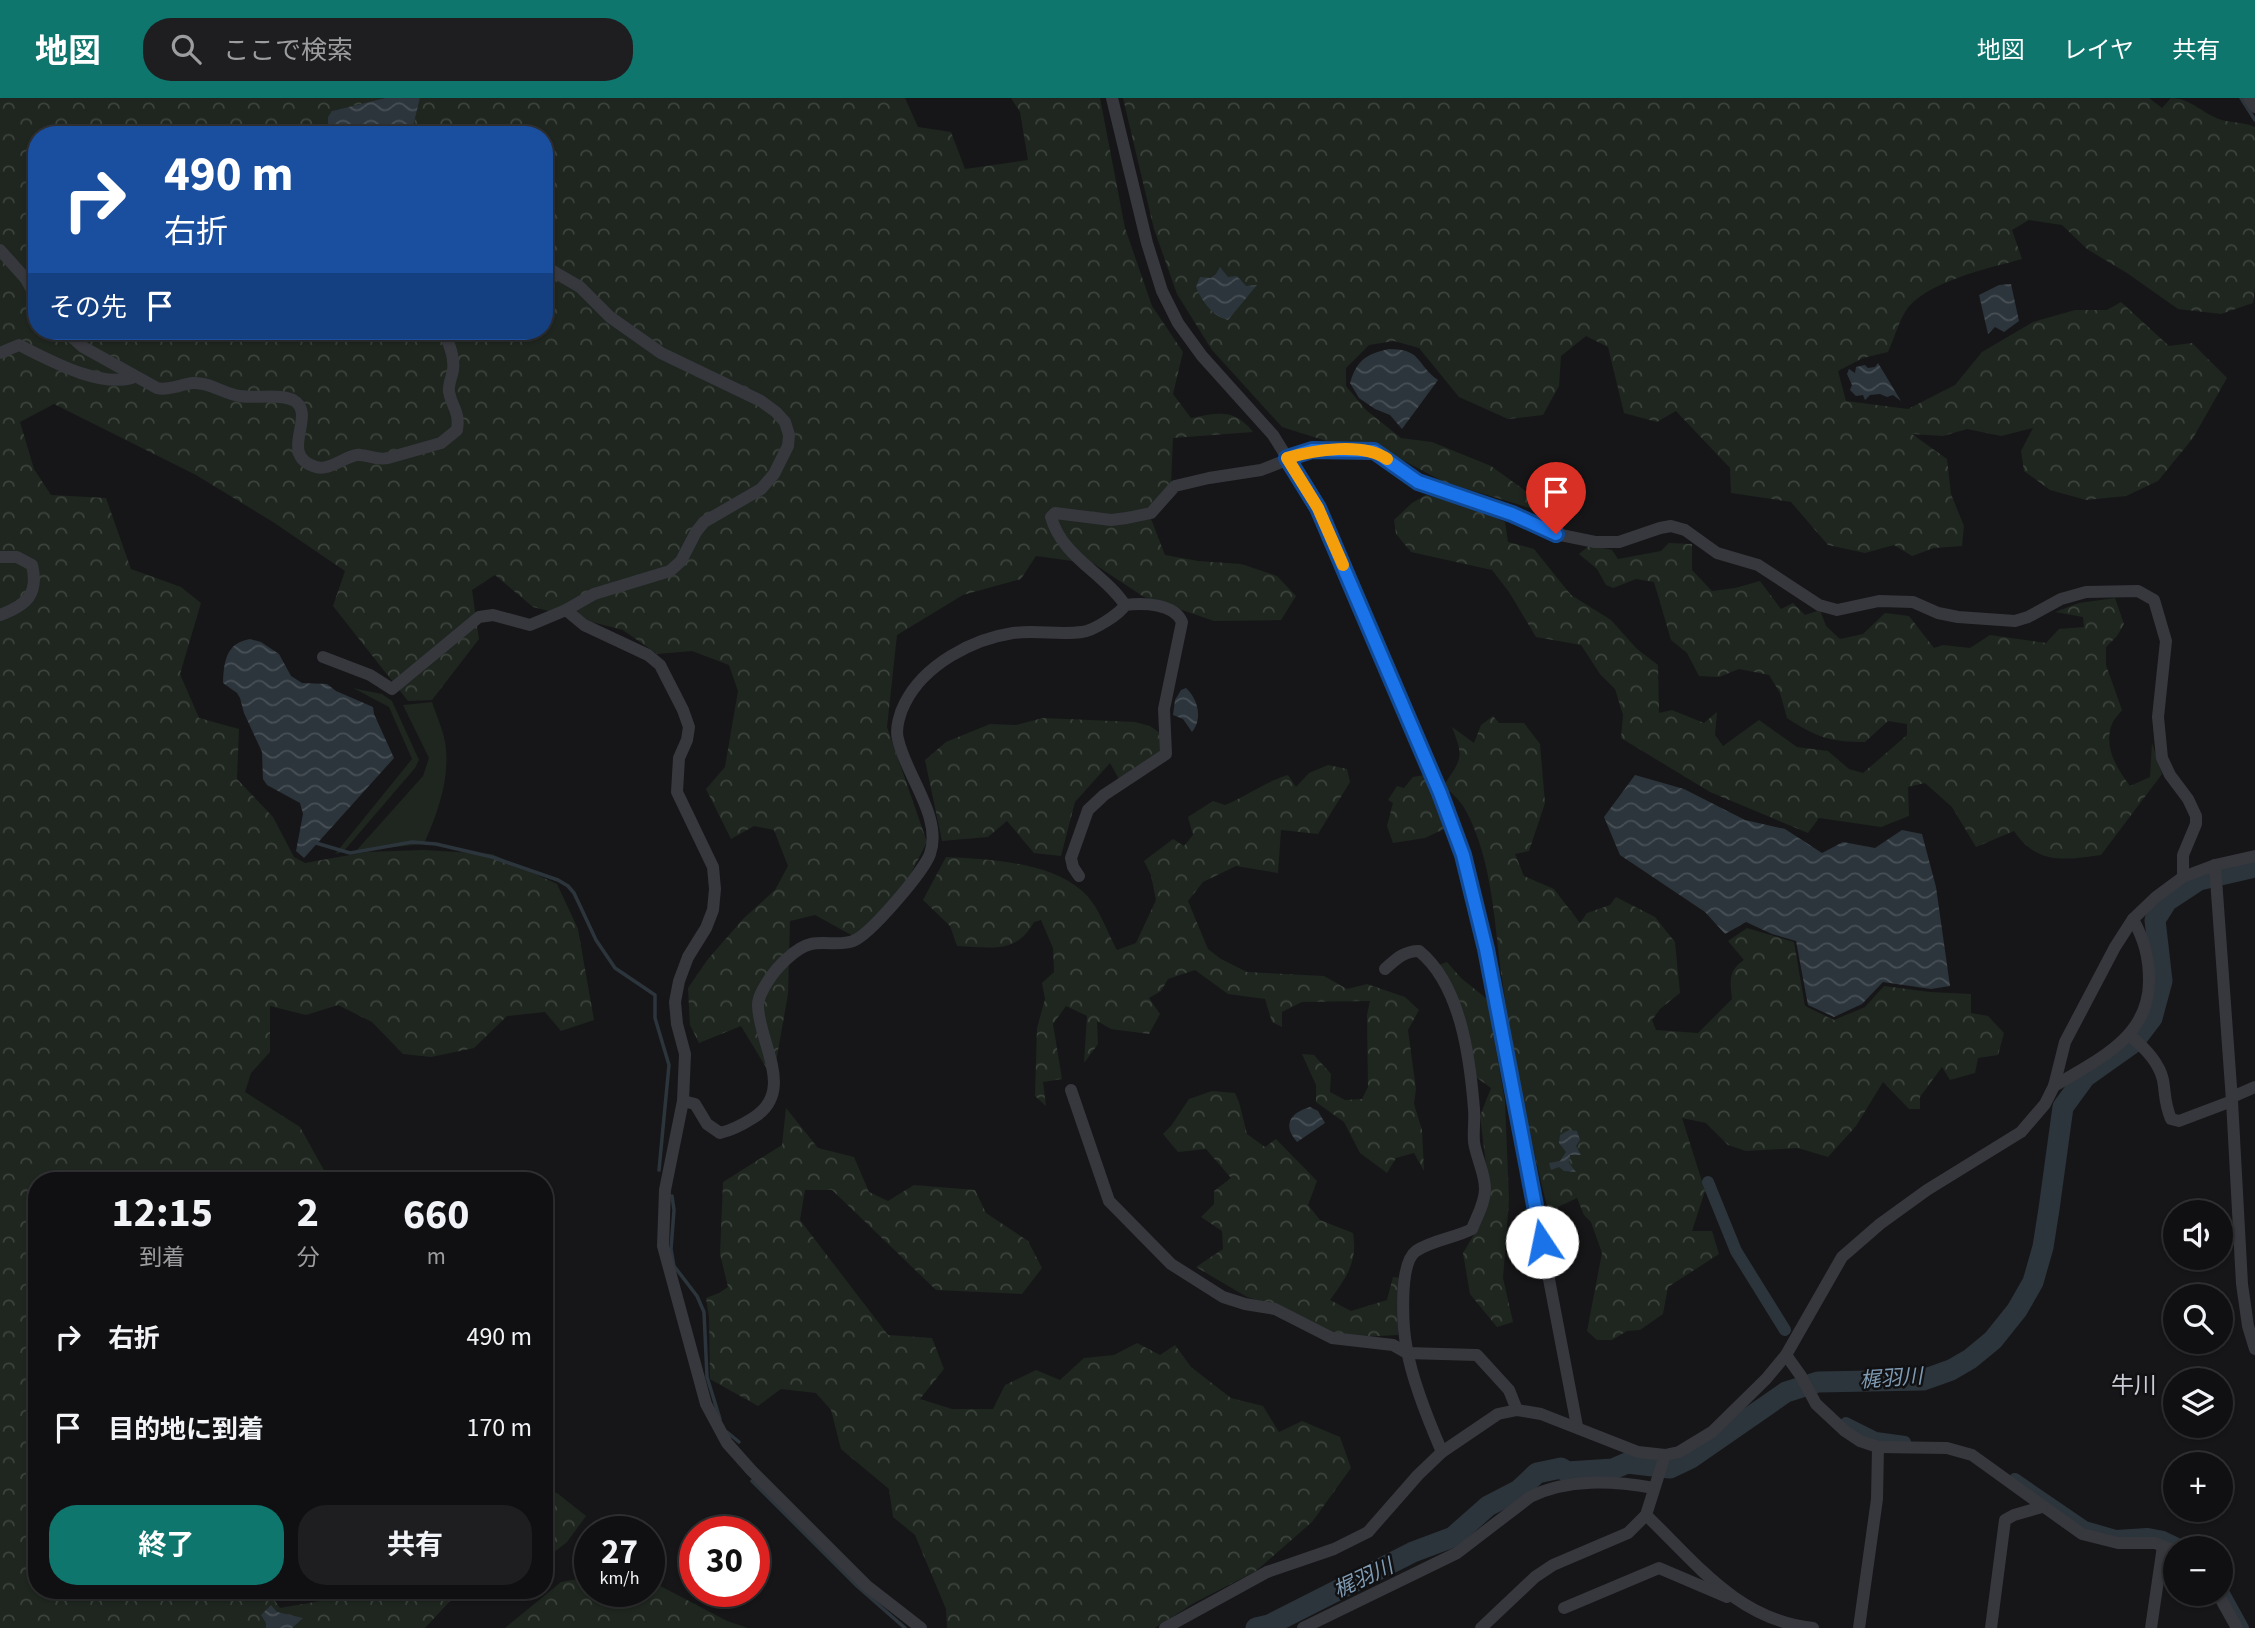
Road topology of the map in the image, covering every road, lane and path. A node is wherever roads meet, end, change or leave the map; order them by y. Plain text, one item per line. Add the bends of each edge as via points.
1 (1112, 98) edge
2 (2249, 98) edge
3 (2255, 107) edge
4 (0, 250) edge
5 (553, 272) edge
6 (28, 283) edge
7 (75, 340) edge
8 (447, 340) edge
9 (0, 353) edge
10 (134, 377) junction
11 (1287, 458) junction
12 (0, 557) edge
13 (1125, 605) junction
14 (566, 610) junction
15 (0, 615) edge
16 (323, 657) dead end
17 (2255, 856) edge
18 (2216, 868) junction
19 (1079, 876) dead end
20 (2183, 877) junction
21 (2133, 919) junction
22 (1385, 969) dead end
23 (2131, 1035) junction
24 (2054, 1086) junction
25 (2255, 1087) edge
26 (1071, 1090) dead end
27 (2232, 1099) junction
28 (683, 1101) junction
29 (2255, 1349) edge
30 (1407, 1353) junction
31 (1786, 1355) junction
32 (1517, 1410) junction
33 (1577, 1426) junction
34 (1878, 1447) junction
35 (1442, 1452) junction
36 (1663, 1459) junction
37 (1654, 1487) junction
38 (2042, 1507) junction
39 (1646, 1515) junction
40 (2163, 1546) edge
41 (2163, 1575) edge
42 (1734, 1600) junction
43 (2225, 1606) edge
44 (1564, 1608) dead end
45 (920, 1628) edge
46 (1164, 1628) edge
47 (1303, 1628) edge
48 (1481, 1628) edge
49 (1812, 1628) edge
50 (1859, 1628) edge
51 (1991, 1628) edge
52 (2151, 1628) edge
53 (2237, 1628) edge

1 - 11 street via 1147,243 1178,323 1273,435
2 - 3 street
4 - 6 street
5 - 14 street via 661,353 761,401 785,422 789,435 774,474 761,489 704,523 670,571 594,594
7 - 10 street
8 - 10 street via 453,356 449,394 458,411 457,430 442,443 382,460 354,455 323,468 303,460 297,441 304,414 302,406 288,398 240,396 197,383 162,390
9 - 10 street via 19,345 75,372 124,381
11 - 13 street via 1261,470 1175,486 1151,513 1111,520 1055,513 1051,517 1062,541
11 - 20 street via 1312,450 1374,451 1418,482 1556,534 1595,542 1619,542 1671,526 1685,530 1717,553 1758,565 1819,604 1837,610 1879,601 1913,602 1958,617 2015,621 2086,592 2137,591 2154,600 2166,640 2158,717 2162,758 2196,816 2183,856
11 - 33 street via 1318,508 1463,855 1486,949
12 - 15 street via 16,557 32,565 36,580 28,600
13 - 19 street via 1142,603 1172,611 1182,622 1164,709 1166,754 1088,810 1071,858
13 - 28 street via 1122,612 1084,632 989,639 955,653 915,687 904,704 897,737 929,816 933,835 930,855 901,897 862,936 852,942 800,948 771,976 758,1003 775,1081 763,1112 720,1133 707,1124 695,1104
14 - 16 street via 530,625 493,615 479,617 392,689
14 - 28 street via 584,625 660,665 689,727 679,758 677,792 708,851 715,889 713,910 688,957 675,1002 685,1054
17 - 18 street
18 - 20 street
18 - 27 street
20 - 21 street
21 - 23 street via 2145,942 2149,999
21 - 24 street via 2065,1042
22 - 30 street via 1400,955 1419,951 1440,972 1454,1002 1474,1109 1474,1144 1485,1188 1472,1229 1417,1251 1409,1259 1403,1288
23 - 24 street
23 - 27 street via 2162,1078 2171,1119 2179,1121
24 - 31 street via 2021,1132 1927,1190 1842,1257
25 - 27 street
26 - 30 street via 1109,1201 1171,1264 1223,1297 1275,1309 1332,1338 1394,1345
27 - 29 street via 2242,1284
28 - 45 street via 665,1190 663,1247 706,1404 727,1443 751,1470 867,1586
30 - 32 street via 1477,1355 1508,1390
30 - 35 street
31 - 34 street via 1816,1404 1845,1431
31 - 36 street via 1712,1432
32 - 33 street
32 - 35 street via 1498,1414
33 - 36 street
34 - 38 street via 1947,1448 1972,1455
34 - 50 street via 1877,1499
35 - 46 street via 1379,1521 1354,1541 1267,1572
36 - 37 street
37 - 39 street
37 - 47 street via 1599,1482 1541,1491 1457,1553
38 - 40 street via 2082,1534 2118,1543
38 - 51 street via 2005,1520
39 - 42 street
39 - 48 street via 1628,1533 1535,1577
41 - 52 street
42 - 44 street via 1659,1568
42 - 49 street via 1770,1619
43 - 53 street

